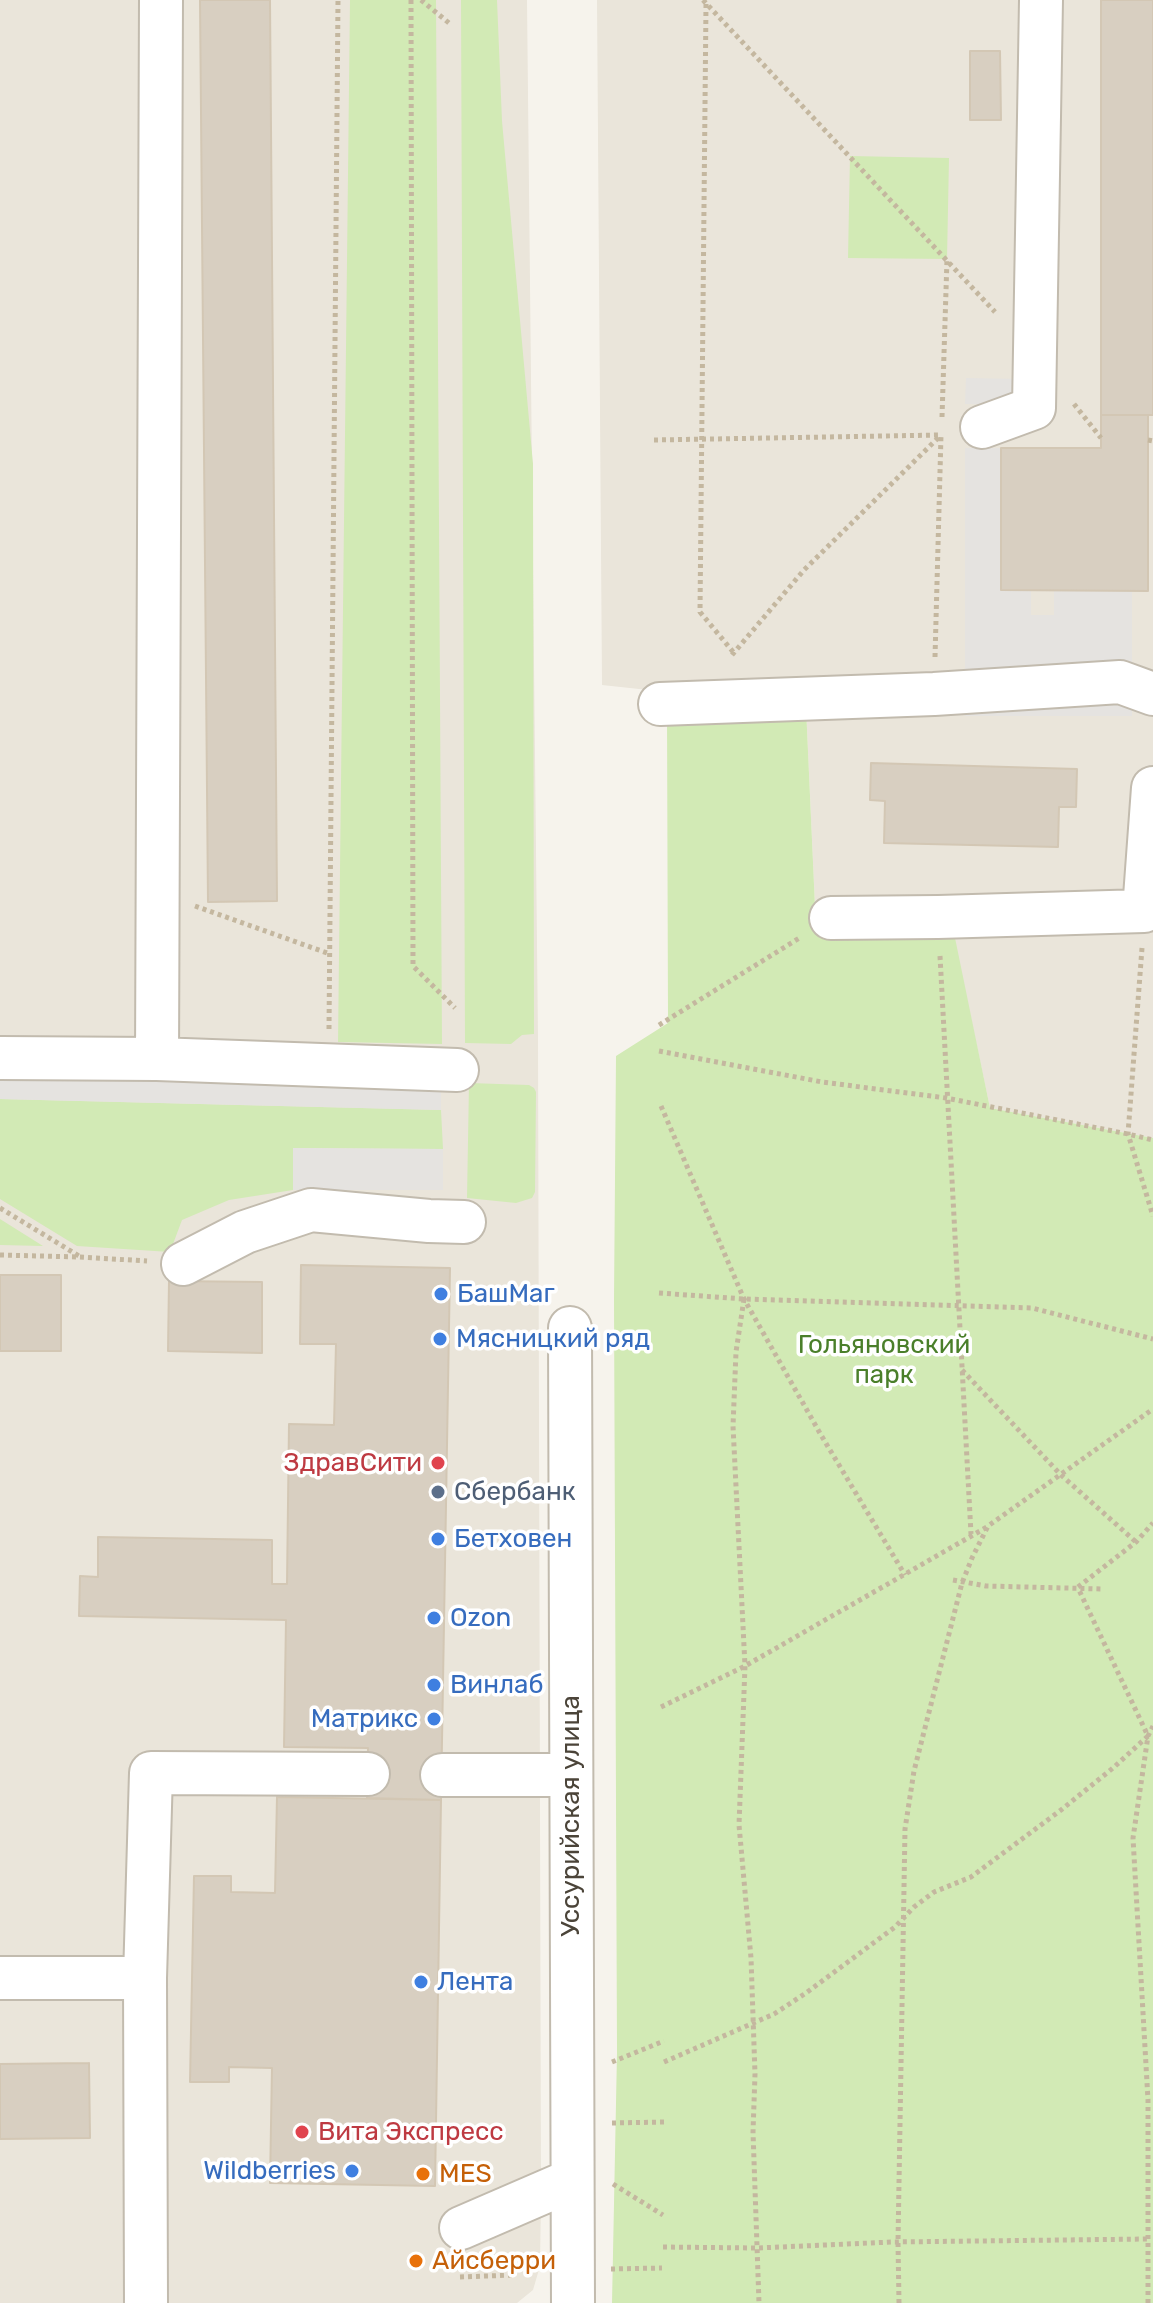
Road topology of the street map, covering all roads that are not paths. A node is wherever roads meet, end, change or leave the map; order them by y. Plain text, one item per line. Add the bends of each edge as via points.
1 (161, 0) edge
2 (1041, 0) edge
3 (962, 423) road end
4 (1153, 694) edge
5 (660, 704) dead end
6 (1153, 788) edge
7 (831, 918) road end
8 (0, 1058) edge
9 (157, 1059) junction
10 (457, 1070) dead end
11 (464, 1222) dead end
12 (183, 1264) road end
13 (570, 1328) dead end
14 (368, 1774) dead end
15 (442, 1775) dead end
16 (571, 1775) junction
17 (0, 1978) edge
18 (145, 1978) junction
19 (587, 2178) junction
20 (461, 2228) dead end
21 (146, 2303) edge
22 (573, 2303) edge

1 - 9 lane
2 - 3 lane via 1034,408
4 - 5 lane via 1120,682
6 - 7 lane via 1144,911
8 - 9 lane
9 - 10 lane
11 - 12 lane via 311,1210 245,1232
13 - 16 lane, Уссурийская улица
14 - 18 lane via 151,1773
15 - 16 lane
16 - 19 lane, Уссурийская улица
17 - 18 lane
18 - 21 lane
19 - 20 lane
19 - 22 lane, Уссурийская улица

